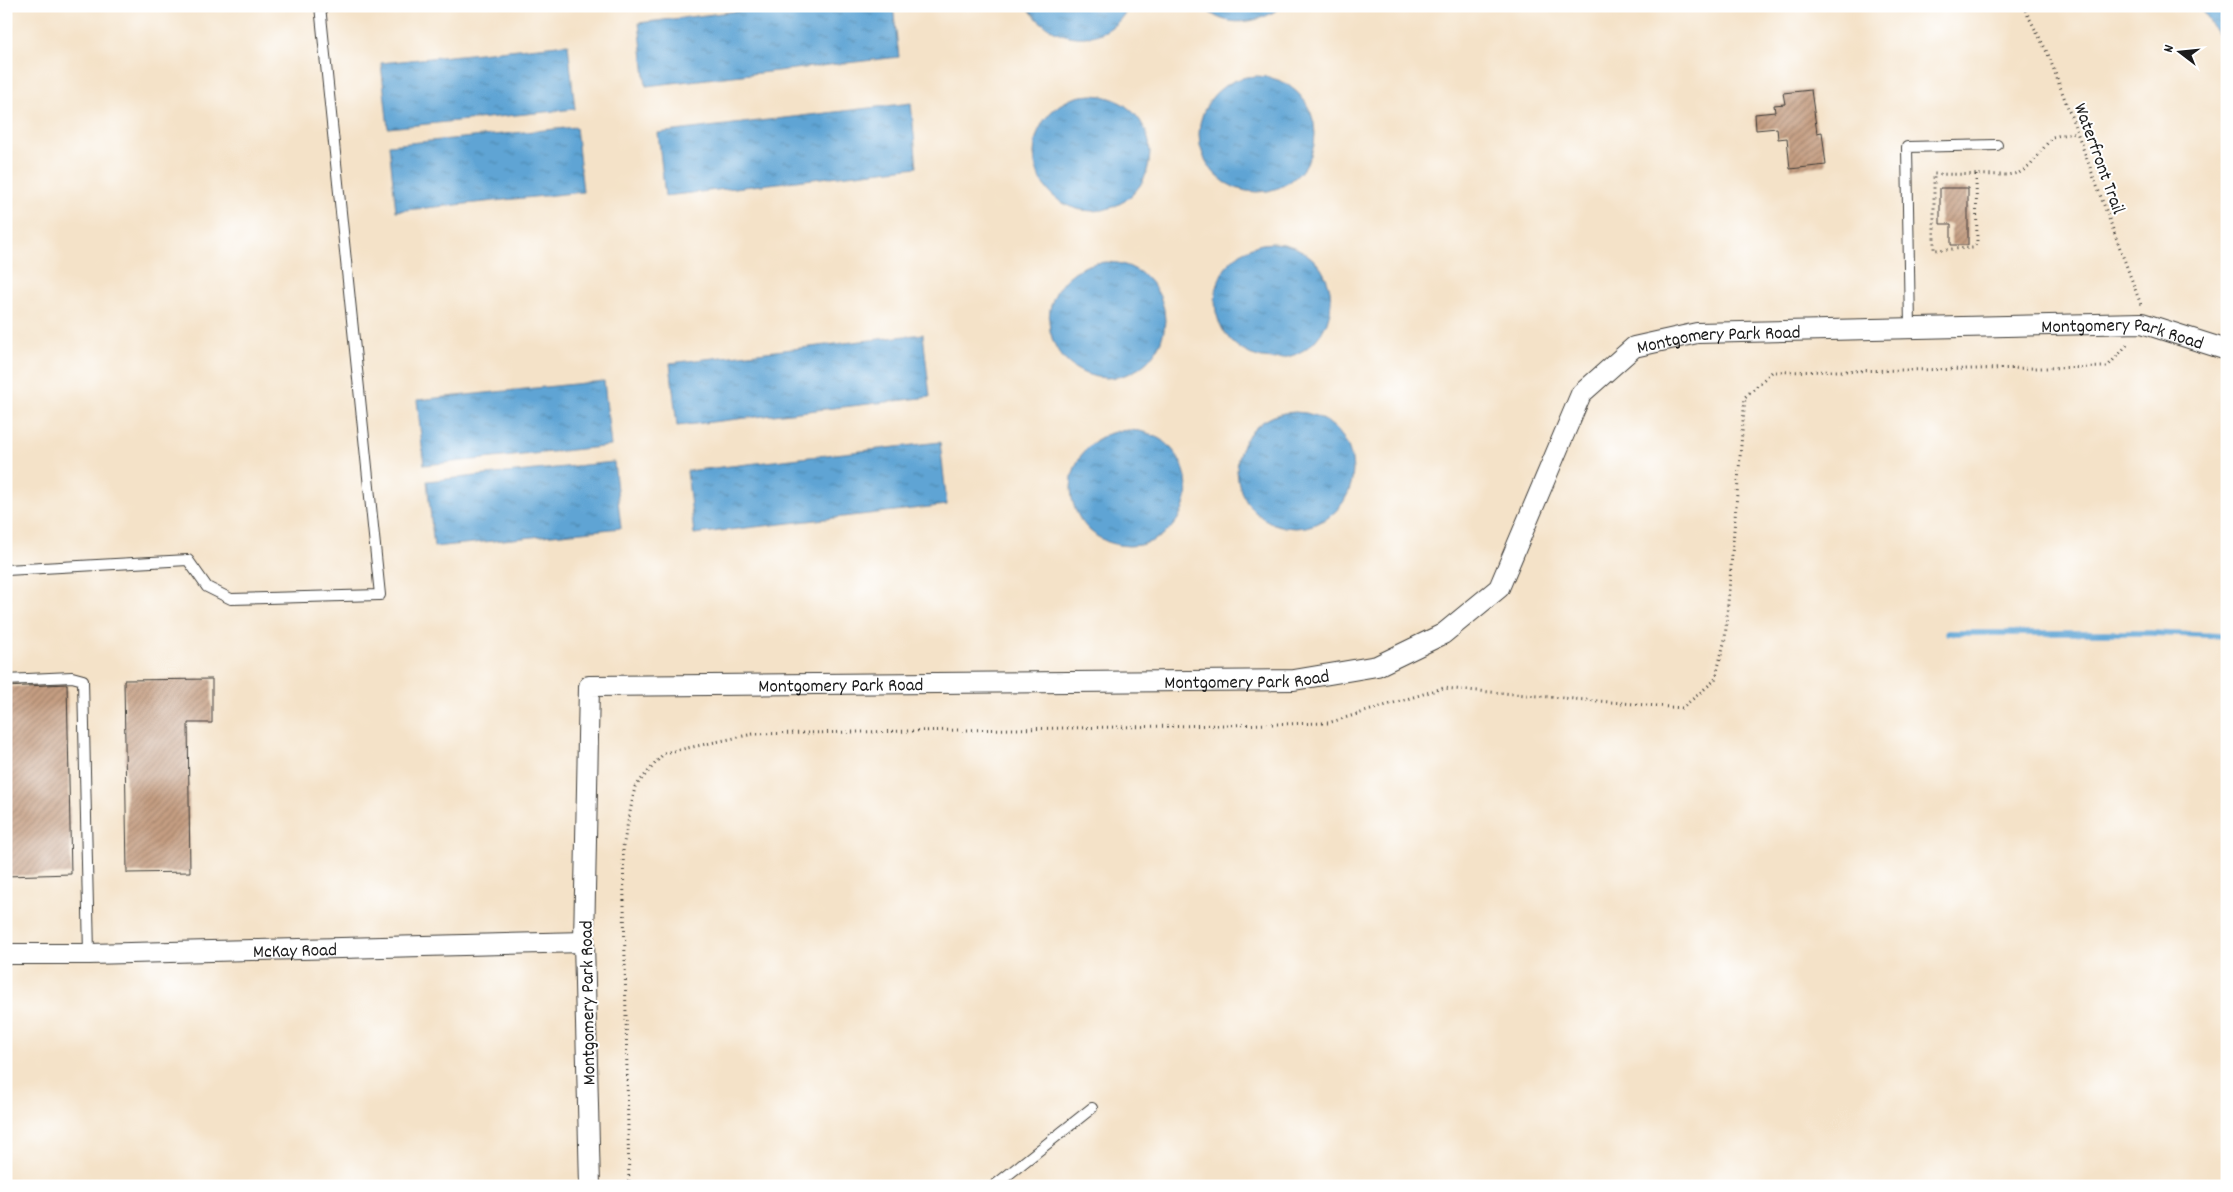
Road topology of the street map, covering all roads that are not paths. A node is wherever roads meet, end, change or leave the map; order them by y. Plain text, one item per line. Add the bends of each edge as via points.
1 (320, 6) edge
2 (1996, 145) dead end
3 (1910, 328) junction
4 (2227, 350) edge
5 (6, 570) edge
6 (6, 680) edge
7 (584, 942) junction
8 (6, 954) edge
9 (89, 954) junction
10 (1092, 1108) dead end
11 (590, 1186) edge
12 (994, 1186) edge

1 - 5 lane via 380,595 231,599 207,587 188,560
2 - 3 lane via 1907,147
3 - 4 street, Montgomery Park Road via 2142,323
3 - 7 street, Montgomery Park Road via 1697,333 1634,347 1582,394 1499,588 1443,634 1377,666 1294,680 588,686
6 - 9 lane via 83,680
7 - 9 street, McKay Road
7 - 11 street, Montgomery Park Road
8 - 9 street, McKay Road
10 - 12 lane

